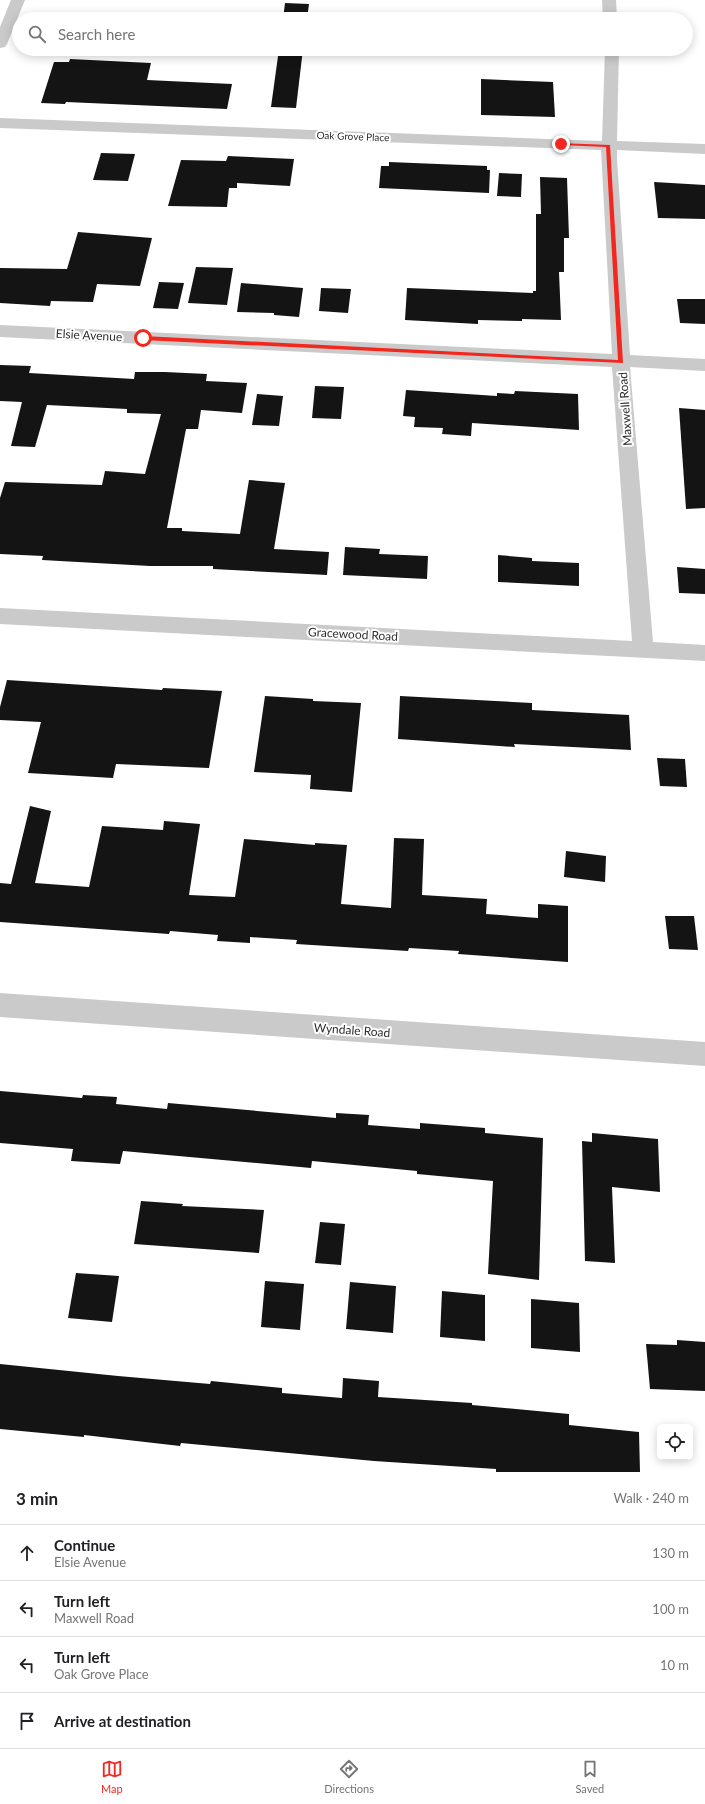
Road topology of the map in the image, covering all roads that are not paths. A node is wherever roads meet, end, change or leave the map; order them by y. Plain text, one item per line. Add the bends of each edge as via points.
1 (18, 0) edge
2 (609, 0) edge
3 (13, 12) edge
4 (610, 12) edge
5 (12, 15) edge
6 (0, 44) edge
7 (612, 56) edge
8 (0, 123) edge
9 (608, 145) junction
10 (705, 149) edge
11 (0, 331) edge
12 (621, 362) junction
13 (705, 365) edge
14 (0, 616) edge
15 (643, 649) junction
16 (705, 653) edge
17 (0, 1005) edge
18 (705, 1054) edge

1 - 3 street
2 - 4 street
5 - 6 street
7 - 9 street, Maxwell Road
8 - 9 street, Oak Grove Place
9 - 10 street, Oak Grove Place
9 - 12 street, Maxwell Road
11 - 12 street, Elsie Avenue
12 - 13 street, Elsie Avenue
12 - 15 street, Maxwell Road
14 - 15 street, Gracewood Road
15 - 16 street, Gracewood Road
17 - 18 street, Wyndale Road

